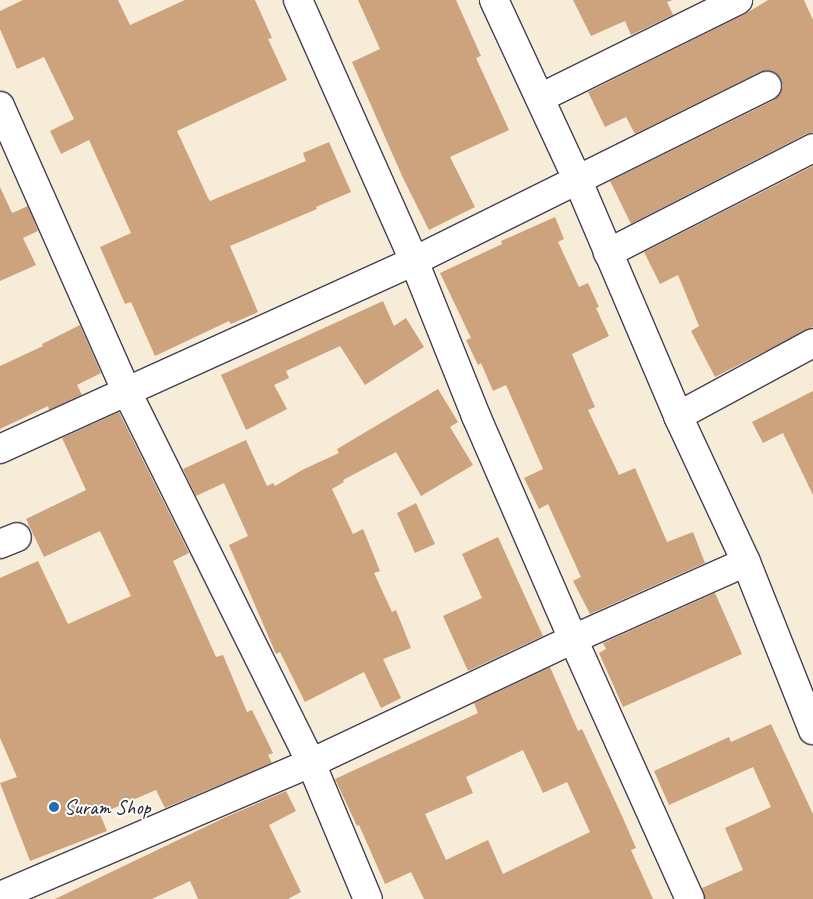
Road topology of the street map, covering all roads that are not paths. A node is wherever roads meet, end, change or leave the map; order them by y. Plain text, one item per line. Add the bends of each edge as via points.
1 (298, 0) edge
2 (494, 0) edge
3 (738, 0) edge
4 (767, 86) dead end
5 (540, 98) junction
6 (0, 106) edge
7 (813, 148) edge
8 (578, 181) junction
9 (608, 253) junction
10 (414, 261) junction
11 (813, 343) edge
12 (127, 392) junction
13 (678, 416) junction
14 (0, 449) edge
15 (746, 562) junction
16 (573, 639) junction
17 (813, 730) edge
18 (310, 763) junction
19 (0, 896) edge
20 (368, 899) edge
21 (690, 899) edge

1 - 10 street
2 - 5 street
3 - 5 street
4 - 8 street
5 - 8 street
6 - 12 street
7 - 9 street
8 - 9 street
8 - 10 street
9 - 13 street
10 - 12 street
10 - 16 street via 476,416
11 - 13 street
12 - 14 street
12 - 18 street
13 - 15 street
15 - 16 street
15 - 17 street
16 - 18 street
16 - 21 street
18 - 19 street
18 - 20 street

